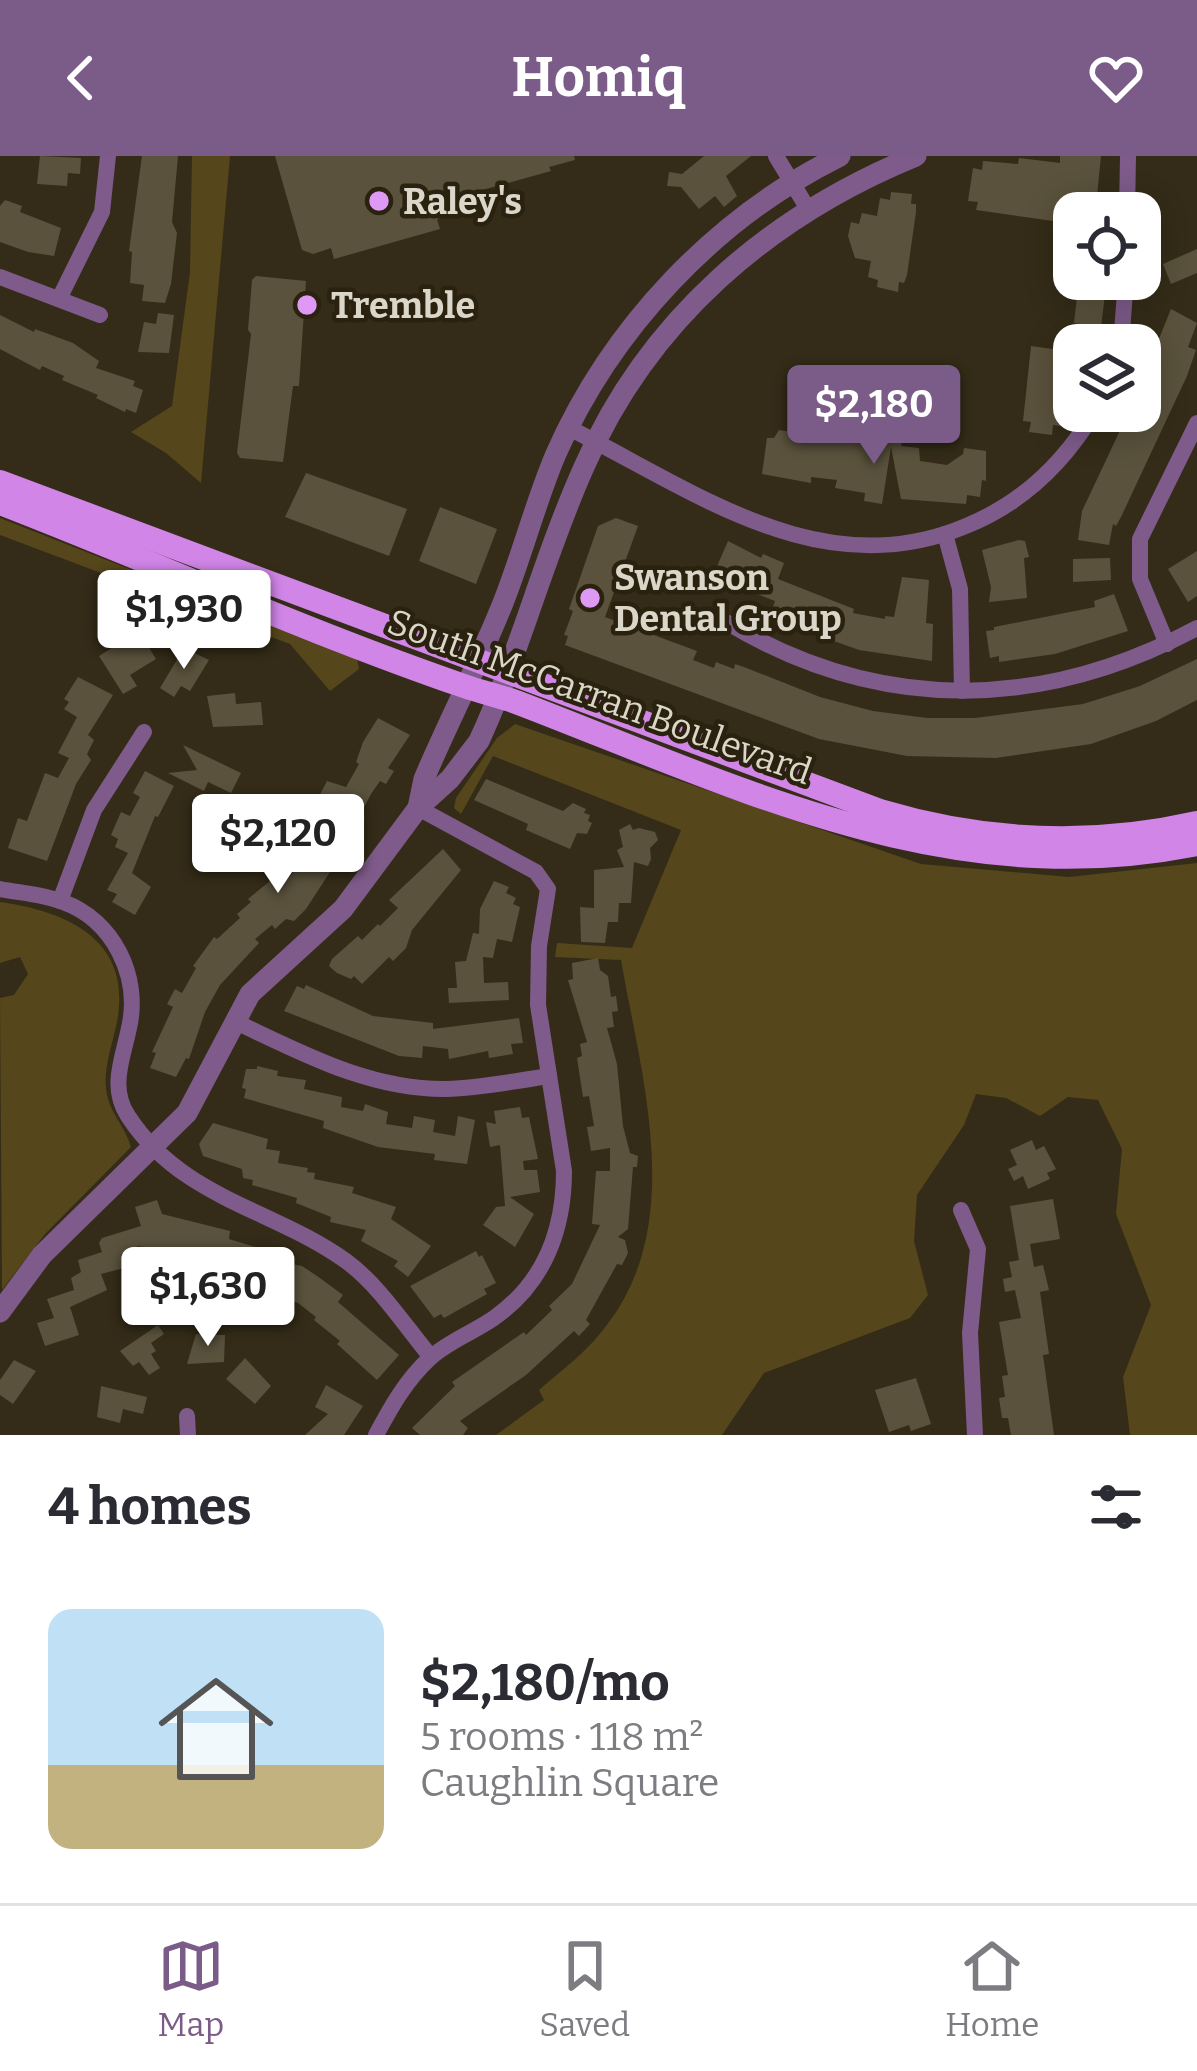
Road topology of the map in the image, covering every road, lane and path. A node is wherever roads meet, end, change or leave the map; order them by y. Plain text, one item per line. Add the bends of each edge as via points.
1 (108, 156) edge
2 (776, 156) edge
3 (840, 156) edge
4 (916, 156) edge
5 (1128, 156) edge
6 (792, 183) junction
7 (1127, 192) edge
8 (808, 209) junction
9 (0, 277) edge
10 (59, 299) junction
11 (100, 315) dead end
12 (1197, 423) edge
13 (569, 428) junction
14 (1081, 432) edge
15 (596, 442) junction
16 (0, 482) edge
17 (0, 503) edge
18 (945, 534) junction
19 (726, 622) dead end
20 (1197, 628) edge
21 (1168, 644) junction
22 (478, 661) junction
23 (506, 669) junction
24 (466, 687) junction
25 (962, 691) junction
26 (498, 695) junction
27 (144, 732) dead end
28 (418, 808) junction
29 (1197, 824) edge
30 (1197, 844) edge
31 (0, 889) edge
32 (60, 901) junction
33 (236, 1022) junction
34 (549, 1076) junction
35 (154, 1146) junction
36 (961, 1210) dead end
37 (0, 1312) edge
38 (431, 1357) junction
39 (376, 1435) edge
40 (975, 1435) edge

1 - 10 street via 102,212
2 - 6 street
3 - 6 street
4 - 8 street
5 - 7 street
6 - 8 street
6 - 13 street via 671,282 621,343
8 - 15 street via 686,310
9 - 10 street
10 - 11 street
12 - 21 street via 1147,521 1137,561
13 - 15 street
13 - 22 street
14 - 18 street via 1020,496
15 - 18 street via 808,541 874,548
15 - 23 street
16 - 22 main road, South McCarran Boulevard
17 - 24 main road, South McCarran Boulevard
18 - 25 street via 960,590
19 - 25 street via 851,677
20 - 21 street
21 - 25 street via 1090,675
22 - 23 main road, South McCarran Boulevard
22 - 24 street
23 - 26 street
23 - 29 main road, South McCarran Boulevard via 926,824 1029,838
24 - 26 main road, South McCarran Boulevard
24 - 28 street
26 - 28 street via 468,758
26 - 30 main road, South McCarran Boulevard via 911,842 1018,858
27 - 32 street via 94,810
28 - 33 street via 353,898 260,983
28 - 34 street via 543,879 549,900 537,990
31 - 32 street
32 - 35 street via 103,928 128,974 133,1008 118,1093
33 - 34 street via 387,1084 474,1088
33 - 35 street via 195,1102
34 - 38 street via 564,1171 553,1245 512,1304
35 - 37 street via 42,1255
35 - 38 street via 209,1192 348,1262
36 - 40 street via 978,1249 970,1333
38 - 39 street

